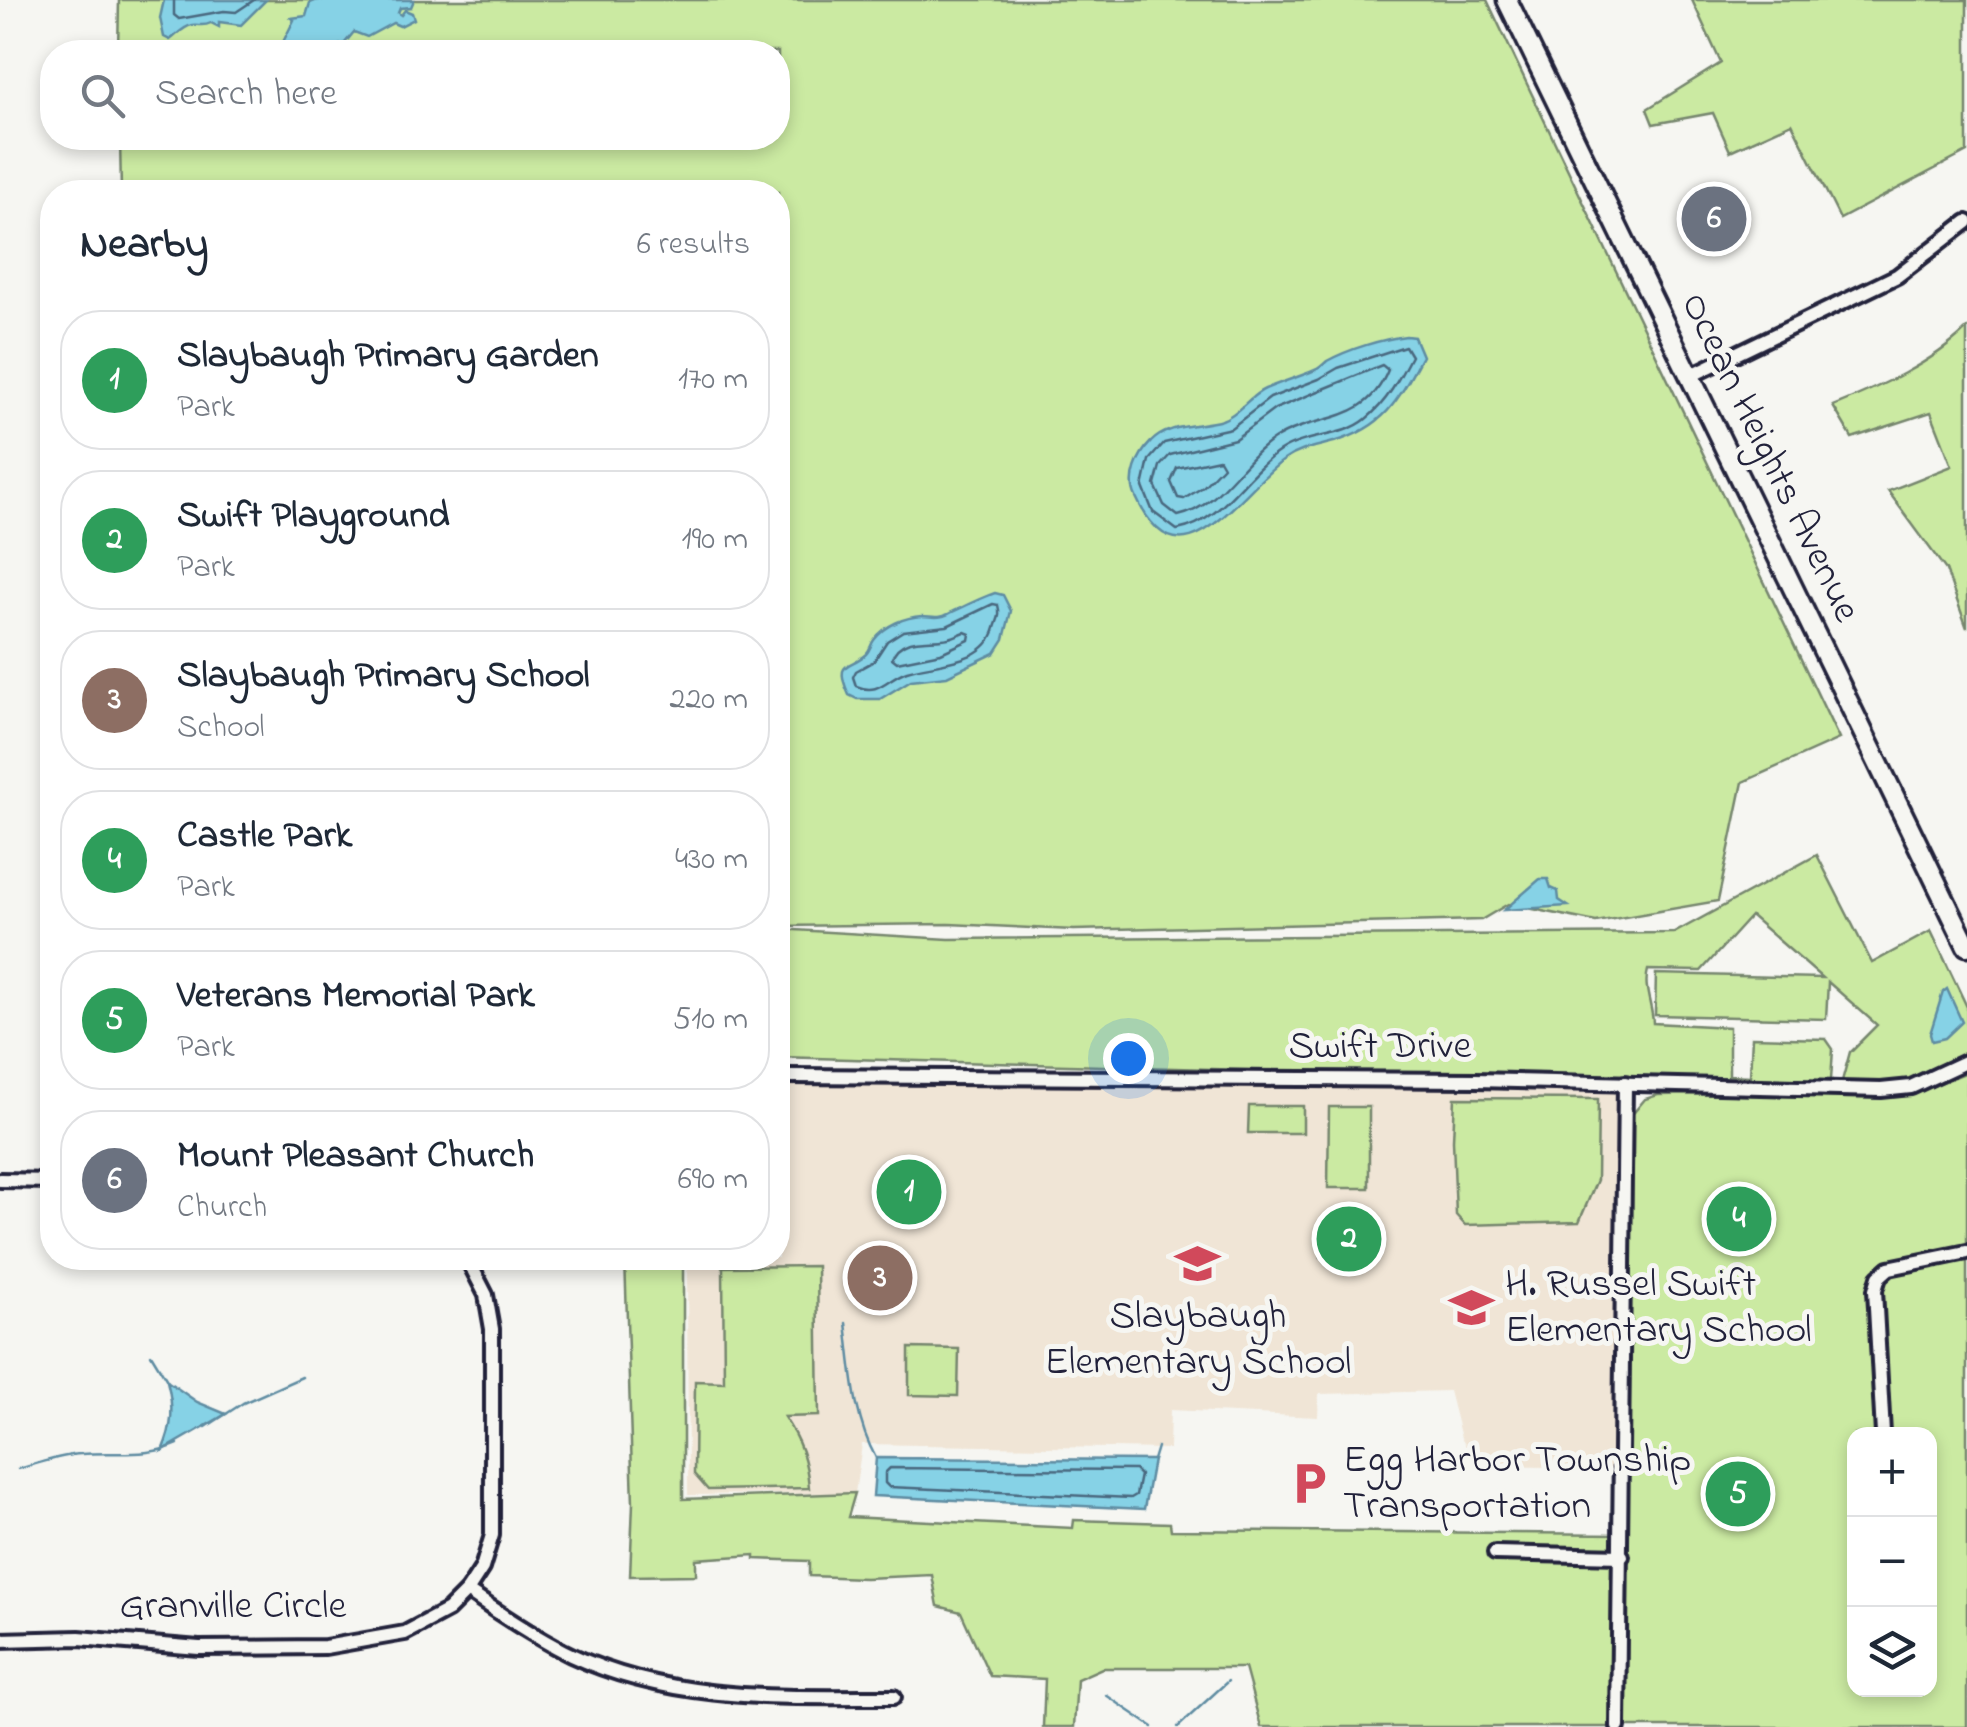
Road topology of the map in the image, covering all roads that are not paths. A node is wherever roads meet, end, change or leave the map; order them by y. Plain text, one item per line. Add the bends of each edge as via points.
1 (1508, 0) edge
2 (1967, 222) edge
3 (1690, 376) junction
4 (1967, 946) edge
5 (1967, 1062) edge
6 (790, 1076) edge
7 (1625, 1083) junction
8 (0, 1180) edge
9 (40, 1181) edge
10 (1967, 1252) edge
11 (473, 1270) edge
12 (1882, 1427) edge
13 (1495, 1553) dead end
14 (1622, 1556) junction
15 (466, 1592) junction
16 (0, 1640) edge
17 (894, 1697) dead end
18 (1618, 1727) edge

1 - 3 main road, Ocean Heights Avenue
2 - 3 street via 1897,276
3 - 4 main road, Ocean Heights Avenue
5 - 7 street, Swift Drive via 1888,1090
6 - 7 street, Swift Drive
7 - 14 street
8 - 9 street
10 - 12 street via 1889,1268 1877,1281
11 - 15 street, Granville Circle via 492,1329 493,1514 488,1550
13 - 14 street
14 - 18 street
15 - 16 street, Granville Circle via 437,1618 405,1633 325,1647
15 - 17 street via 559,1649 642,1682 739,1696

